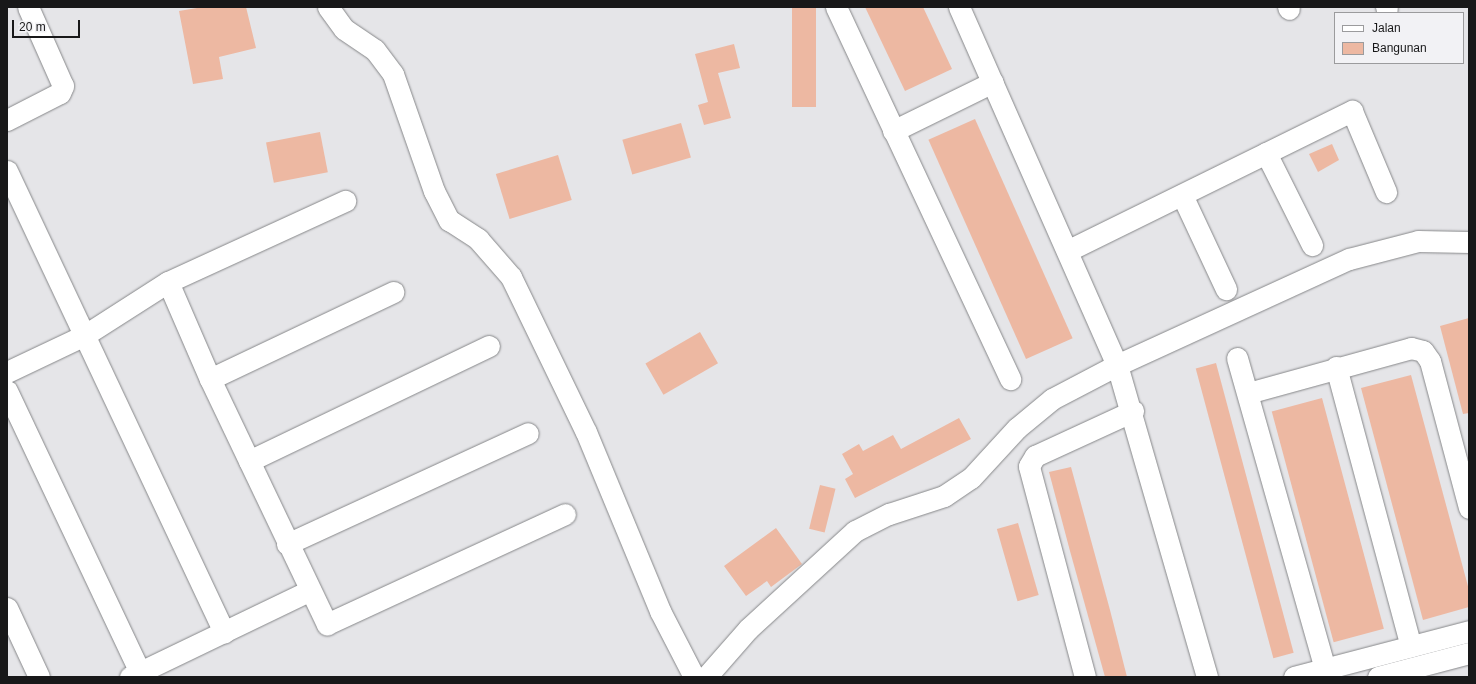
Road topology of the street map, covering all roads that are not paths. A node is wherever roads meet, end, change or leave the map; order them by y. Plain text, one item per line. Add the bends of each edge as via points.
1 (28, 7) edge
2 (328, 7) edge
3 (836, 7) edge
4 (961, 8) edge
5 (993, 82) junction
6 (7, 120) edge
7 (893, 131) junction
8 (1266, 154) junction
9 (7, 171) edge
10 (1386, 192) dead end
11 (1182, 195) junction
12 (345, 201) dead end
13 (1469, 242) edge
14 (1312, 245) dead end
15 (1067, 251) junction
16 (168, 282) junction
17 (1226, 289) dead end
18 (393, 292) dead end
19 (85, 335) junction
20 (489, 346) dead end
21 (1237, 358) dead end
22 (1117, 365) junction
23 (1336, 366) junction
24 (7, 372) edge
25 (210, 379) junction
26 (1010, 379) dead end
27 (7, 391) edge
28 (1248, 392) junction
29 (1133, 411) junction
30 (528, 433) dead end
31 (249, 461) junction
32 (1469, 508) edge
33 (565, 514) dead end
34 (287, 544) junction
35 (309, 591) junction
36 (7, 608) edge
37 (1469, 631) edge
38 (224, 632) junction
39 (1411, 646) junction
40 (1469, 653) edge
41 (1326, 672) edge
42 (137, 675) edge
43 (39, 677) edge
44 (694, 677) edge
45 (706, 677) edge
46 (1085, 677) edge
47 (1207, 677) edge
48 (1294, 677) edge
49 (1378, 677) edge

1 - 6 street via 63,86 60,93
2 - 44 street via 344,29 375,50 393,74 434,191 449,220 478,239 511,277 586,432 660,611
3 - 7 street
4 - 5 street
5 - 7 street
5 - 15 street
7 - 26 street
8 - 10 street via 1352,111
8 - 11 street
8 - 14 street
9 - 19 street
11 - 15 street
11 - 17 street
12 - 16 street
13 - 22 street via 1418,241 1349,259
15 - 22 street
16 - 19 street
16 - 25 street
18 - 25 street
19 - 24 street
19 - 38 street
20 - 31 street
21 - 28 street
22 - 29 street
22 - 45 street via 1052,399 1017,428 970,478 944,496 889,514 854,531 748,629
23 - 28 street
23 - 32 street via 1411,348 1423,352 1430,361
23 - 39 street
25 - 31 street
27 - 42 street
28 - 41 street
29 - 46 street via 1035,456 1028,466
29 - 47 street
30 - 34 street
31 - 34 street
33 - 35 street via 333,624 325,622
34 - 35 street
35 - 38 street
36 - 43 street
37 - 39 street
38 - 42 street
39 - 41 street
40 - 49 street
41 - 48 street

